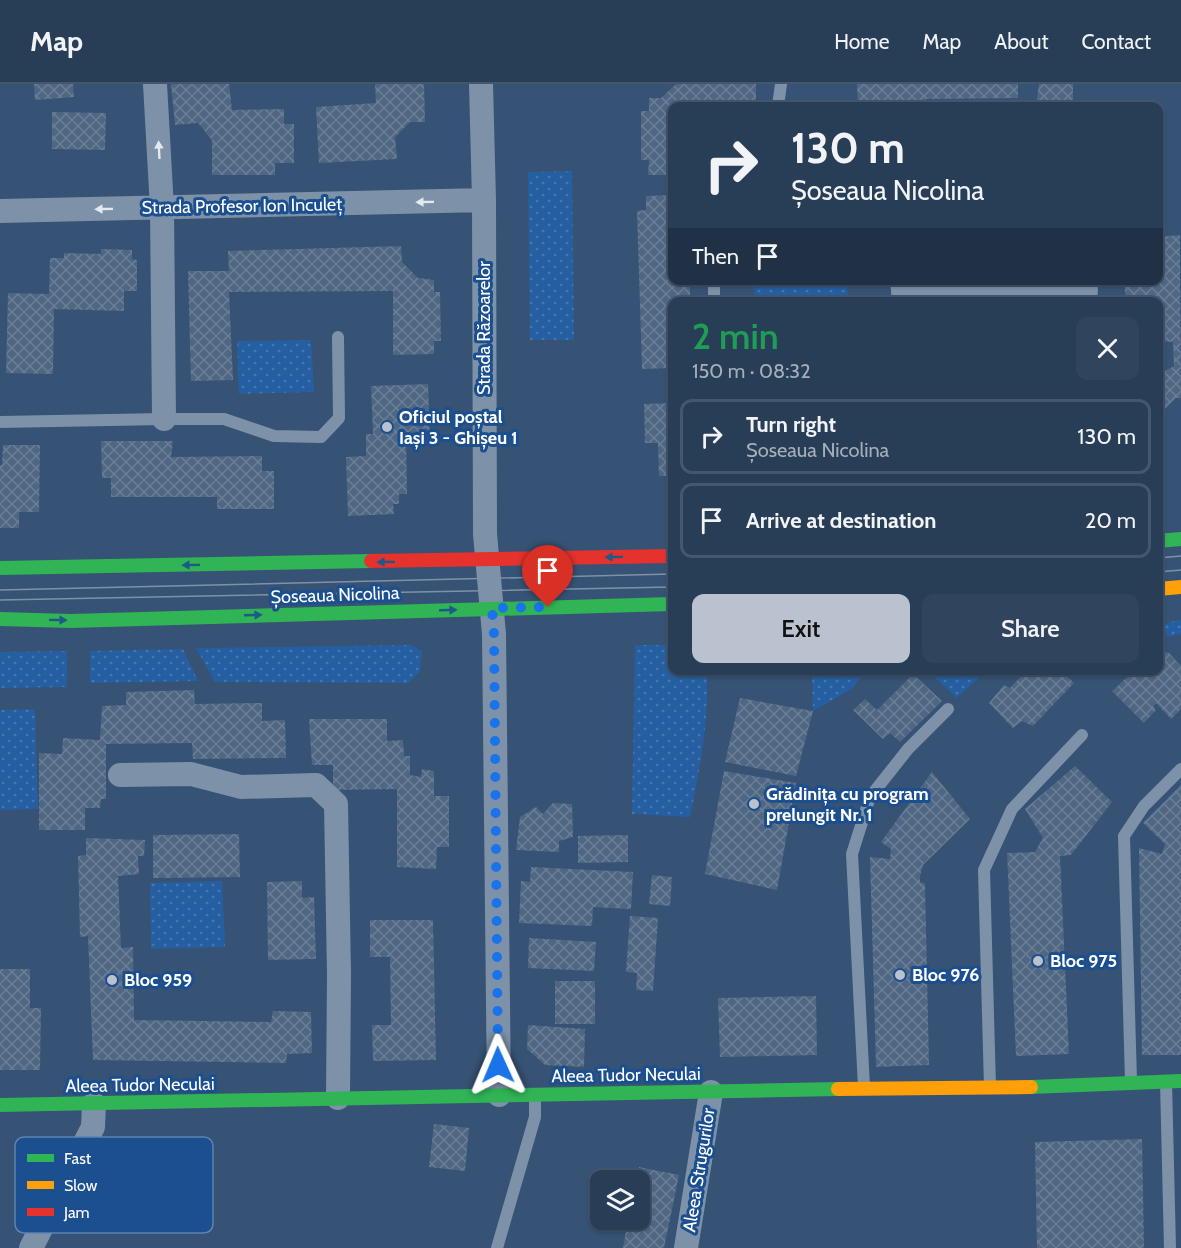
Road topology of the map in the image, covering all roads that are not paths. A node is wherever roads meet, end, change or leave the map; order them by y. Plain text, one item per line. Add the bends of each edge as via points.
1 (156, 84) edge
2 (481, 84) edge
3 (781, 84) edge
4 (779, 102) edge
5 (484, 200) junction
6 (162, 208) junction
7 (0, 211) edge
8 (897, 291) edge
9 (935, 296) edge
10 (1091, 297) edge
11 (338, 337) dead end
12 (164, 419) junction
13 (0, 422) edge
14 (1181, 538) edge
15 (1163, 540) edge
16 (668, 556) edge
17 (486, 560) junction
18 (0, 568) edge
19 (1181, 587) edge
20 (1163, 589) edge
21 (668, 604) edge
22 (492, 608) junction
23 (0, 619) edge
24 (948, 709) dead end
25 (1082, 735) dead end
26 (1181, 769) edge
27 (120, 775) dead end
28 (1166, 1081) junction
29 (1181, 1081) edge
30 (1131, 1083) junction
31 (990, 1087) junction
32 (864, 1088) junction
33 (711, 1092) junction
34 (499, 1095) junction
35 (535, 1095) junction
36 (338, 1098) junction
37 (94, 1104) junction
38 (0, 1105) edge
39 (88, 1137) edge
40 (1175, 1231) edge
41 (39, 1233) edge
42 (31, 1248) edge
43 (497, 1248) edge
44 (686, 1248) edge
45 (1170, 1248) edge

6 -> 1 street
2 - 5 street, Strada Răzoarelor
3 - 4 lane
5 -> 6 street, Strada Profesor Ion Inculeț
5 - 17 street, Strada Răzoarelor
6 -> 7 street, Strada Profesor Ion Inculeț
6 - 12 street
8 - 9 lane
9 - 10 lane via 1092,289
11 - 12 lane via 339,418 321,437 274,436 224,419
12 - 13 lane
14 - 15 main road
16 -> 17 main road, Șoseaua Nicolina
17 -> 18 main road, Șoseaua Nicolina
17 - 22 street, Strada Răzoarelor
19 - 20 main road
21 - 22 main road, Șoseaua Nicolina
23 -> 22 main road, Șoseaua Nicolina via 71,621
22 - 34 street, Strada Răzoarelor
24 - 32 lane via 908,748 870,797 852,854
25 - 31 lane via 1012,809 984,870
26 - 30 lane via 1144,806 1124,836
27 - 36 street via 191,774 241,787 316,785 336,804
28 - 29 main road, Aleea Tudor Neculai
28 - 30 main road, Aleea Tudor Neculai
28 - 40 lane
30 - 31 main road, Aleea Tudor Neculai
31 - 32 main road, Aleea Tudor Neculai
32 - 33 main road, Aleea Tudor Neculai
33 - 35 main road, Aleea Tudor Neculai
33 - 44 street, Aleea Strugurilor
34 - 35 main road, Aleea Tudor Neculai
34 - 36 main road, Aleea Tudor Neculai
35 - 43 lane via 535,1117
36 - 37 main road, Aleea Tudor Neculai
37 - 38 main road, Aleea Tudor Neculai
37 - 39 street via 93,1127
40 - 45 lane
41 - 42 street

